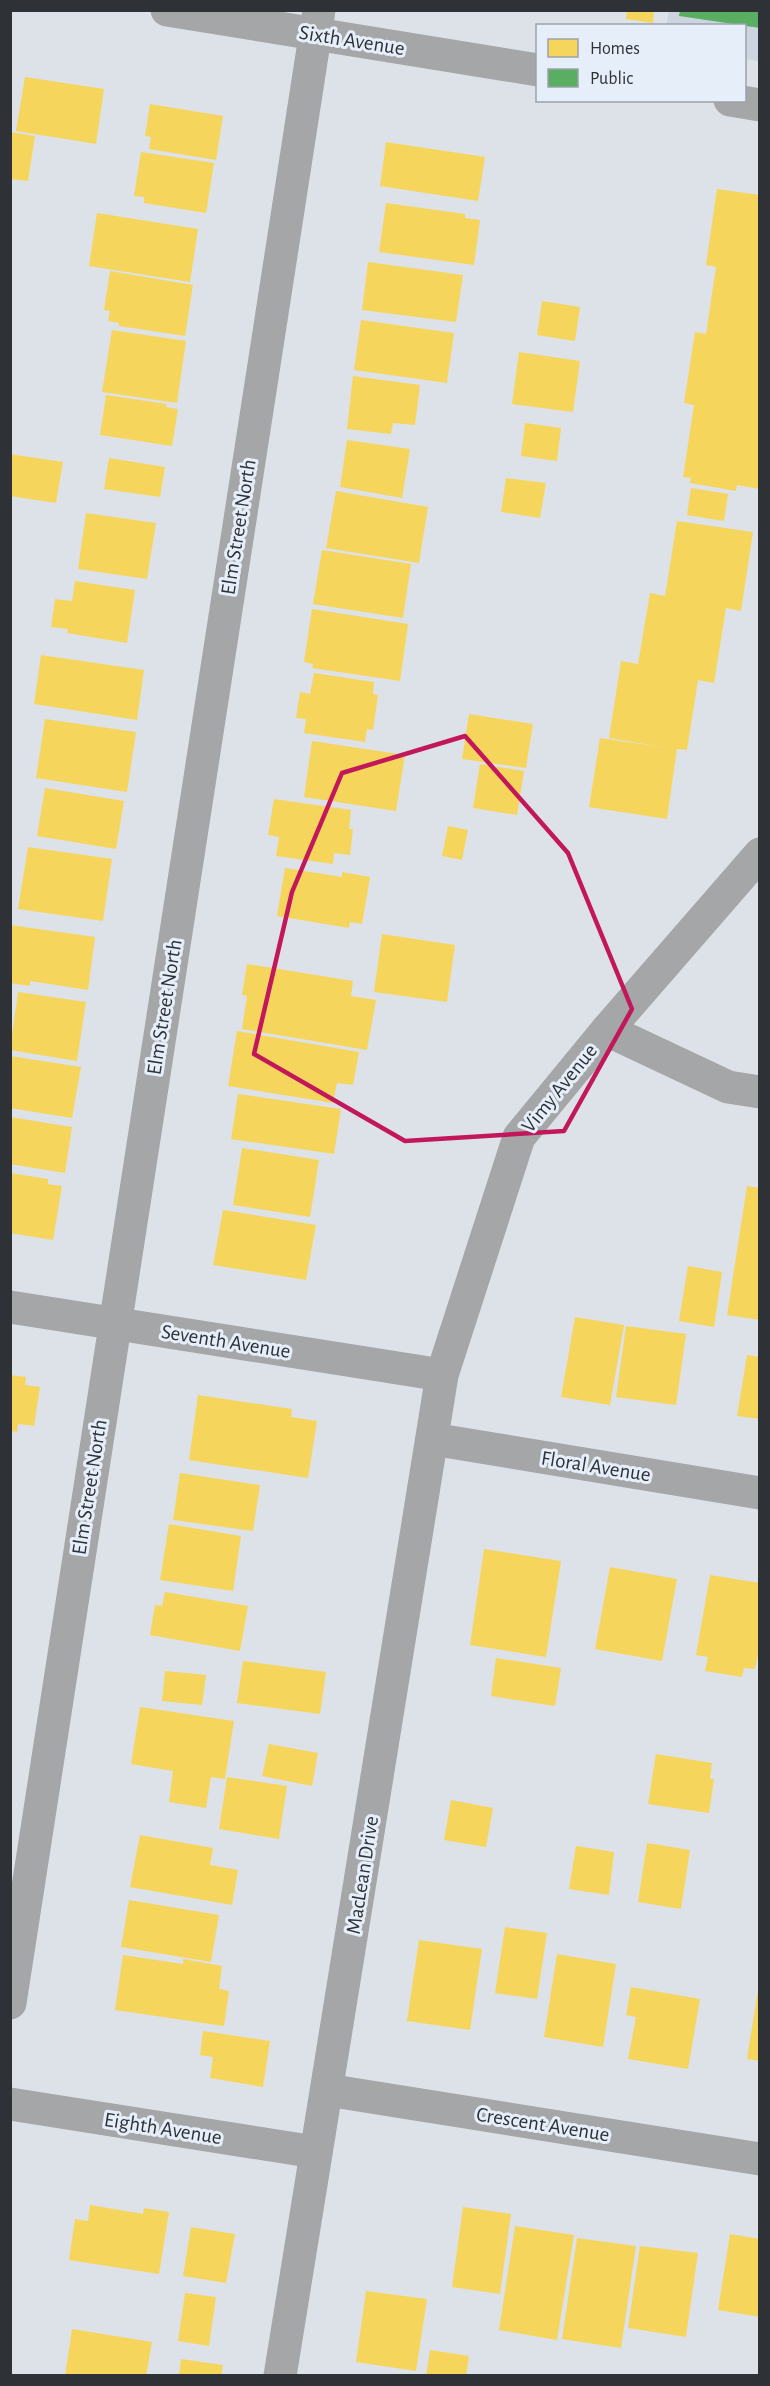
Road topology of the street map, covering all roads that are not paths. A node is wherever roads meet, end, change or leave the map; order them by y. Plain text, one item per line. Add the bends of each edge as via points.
1 (167, 10) edge
2 (317, 22) edge
3 (536, 70) edge
4 (742, 102) edge
5 (759, 105) edge
6 (759, 854) edge
7 (607, 1030) junction
8 (759, 1092) edge
9 (10, 1307) edge
10 (114, 1324) junction
11 (442, 1375) junction
12 (432, 1439) junction
13 (759, 1493) edge
14 (10, 2003) edge
15 (327, 2090) junction
16 (10, 2103) edge
17 (315, 2152) junction
18 (759, 2159) edge
19 (280, 2376) edge

1 - 2 street, Sixth Avenue
2 - 3 street, Sixth Avenue
2 - 10 street, Elm Street North
4 - 5 street
6 - 7 street
7 - 8 street, Vimy Avenue via 728,1087
7 - 11 street, Vimy Avenue via 519,1137
9 - 10 street, Seventh Avenue
10 - 11 street, Seventh Avenue
10 - 14 street, Elm Street North
11 - 12 street, MacLean Drive
12 - 13 street, Floral Avenue
12 - 15 street, MacLean Drive
15 - 17 street, MacLean Drive
15 - 18 street, Crescent Avenue
16 - 17 street, Eighth Avenue
17 - 19 street, MacLean Drive

